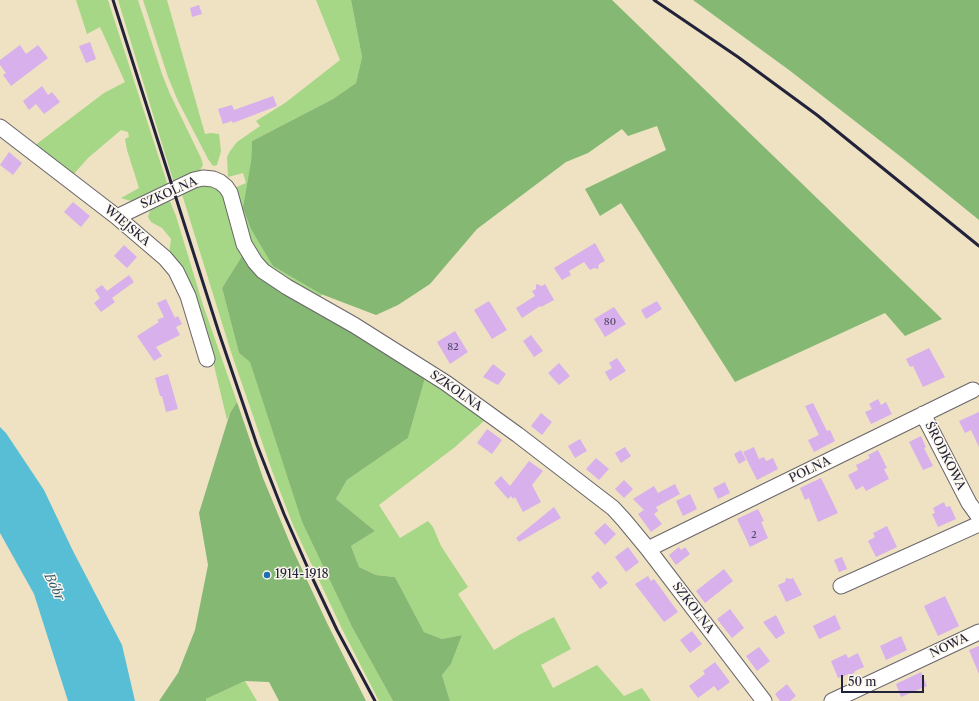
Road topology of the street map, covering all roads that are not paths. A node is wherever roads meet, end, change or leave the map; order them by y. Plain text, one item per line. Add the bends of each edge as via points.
1 (0, 128) edge
2 (117, 217) junction
3 (208, 359) dead end
4 (973, 390) dead end
5 (923, 414) junction
6 (979, 517) edge
7 (979, 524) edge
8 (648, 549) junction
9 (841, 586) dead end
10 (979, 632) edge
11 (764, 701) edge
12 (832, 701) edge

1 - 2 street, WIEJSKA
2 - 3 street, WIEJSKA via 165,258 176,271 188,296
2 - 8 street, SZKOLNA via 194,180 203,178 220,182 230,193 244,244 263,271 354,324 446,383 603,499
4 - 5 street, POLNA
5 - 6 street, ŚRODKOWA
5 - 8 street, POLNA
7 - 9 street
8 - 11 street, SZKOLNA
10 - 12 street, NOWA

